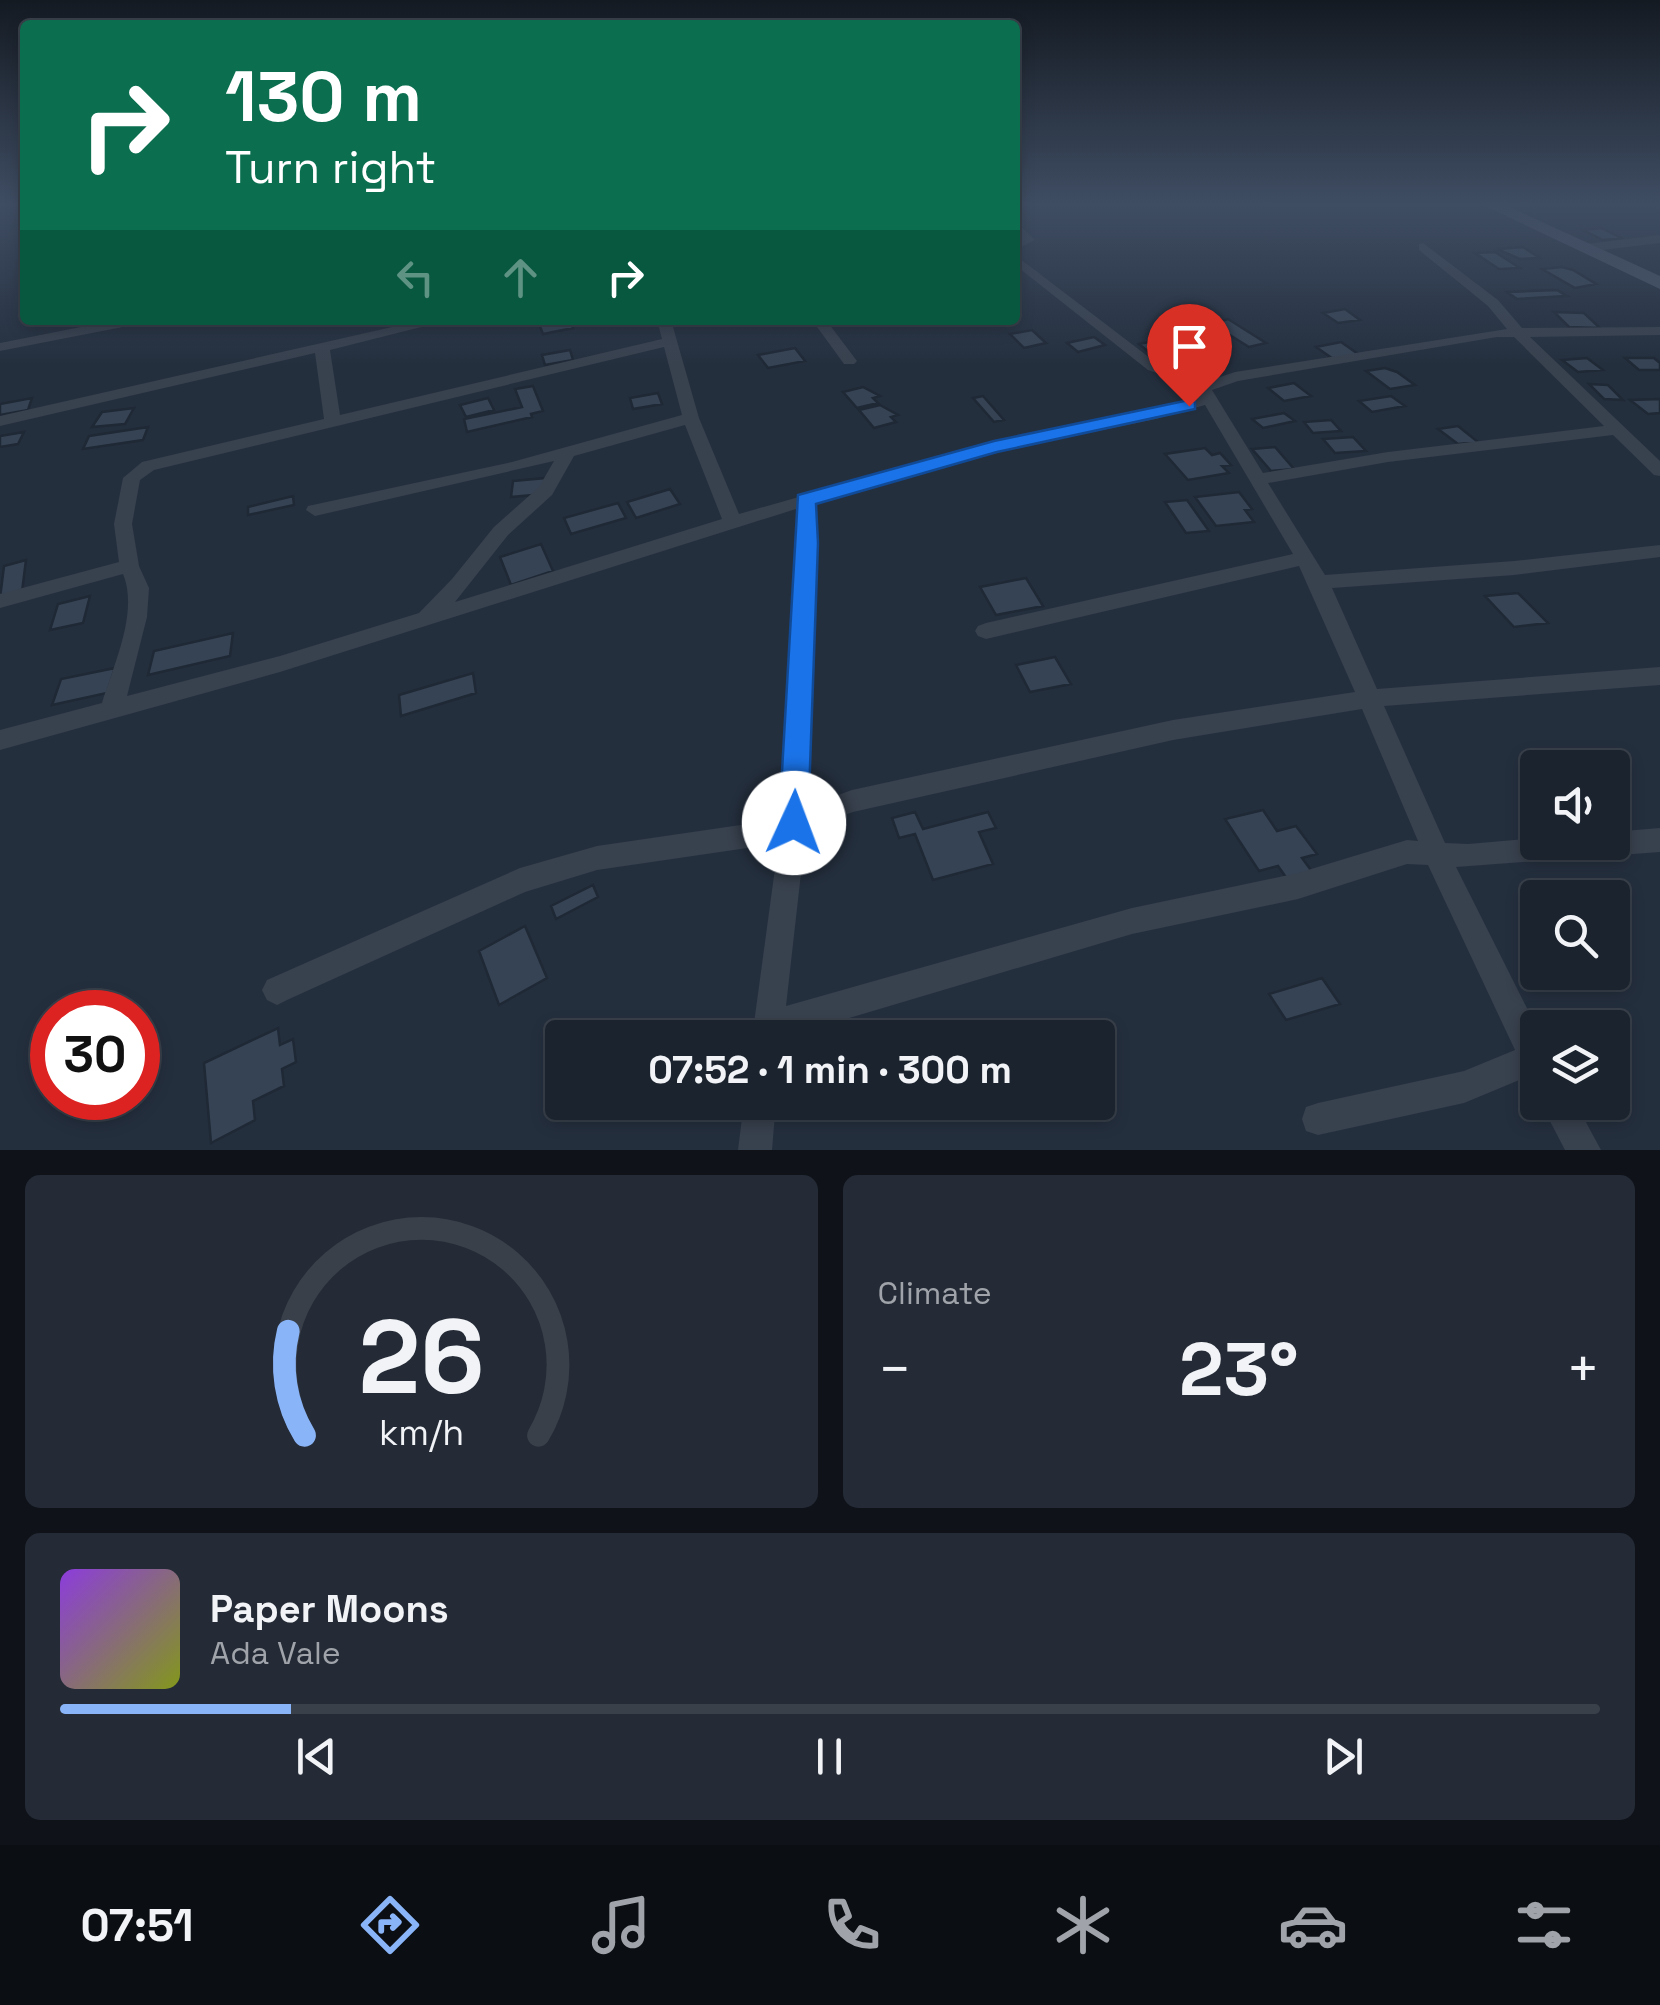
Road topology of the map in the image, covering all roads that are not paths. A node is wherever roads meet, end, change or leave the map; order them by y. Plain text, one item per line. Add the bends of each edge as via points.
1 (1436, 258) edge
2 (1606, 258) edge
3 (1020, 263) edge
4 (1660, 283) edge
5 (112, 325) edge
6 (421, 325) edge
7 (665, 325) edge
8 (823, 325) edge
9 (1516, 331) junction
10 (1660, 331) edge
11 (668, 342) junction
12 (0, 347) edge
13 (322, 348) junction
14 (849, 361) dead end
15 (1207, 393) junction
16 (691, 418) junction
17 (0, 420) edge
18 (332, 420) junction
19 (1618, 429) junction
20 (566, 454) junction
21 (1660, 471) edge
22 (1258, 479) junction
23 (805, 500) junction
24 (315, 510) dead end
25 (733, 523) junction
26 (1660, 552) edge
27 (1305, 558) junction
28 (129, 566) junction
29 (1319, 582) junction
30 (0, 601) edge
31 (415, 623) junction
32 (986, 631) dead end
33 (1660, 676) edge
34 (1372, 698) junction
35 (112, 710) junction
36 (0, 740) edge
37 (794, 823) junction
38 (1660, 840) edge
39 (1436, 851) junction
40 (276, 990) dead end
41 (769, 1020) edge
42 (807, 1020) edge
43 (1520, 1027) edge
44 (1520, 1067) edge
45 (1318, 1119) dead end
46 (758, 1120) edge
47 (1566, 1120) edge
48 (755, 1150) edge
49 (1584, 1150) edge

1 - 9 street via 1493,303
2 - 4 main road
3 - 15 street via 1153,367
5 - 12 street
6 - 13 street
7 - 11 street
8 - 14 street
9 - 10 street
9 - 15 street via 1235,377
9 - 19 street
11 - 16 street
11 - 18 street
13 - 17 street
13 - 18 street
15 - 22 street
15 - 23 street via 1156,414 994,446
16 - 20 street
16 - 25 street
18 - 28 street via 148,466 132,478 123,524
19 - 21 street
19 - 22 street
20 - 24 street
20 - 31 street via 546,494 500,532 459,588
22 - 27 street
23 - 25 street
23 - 37 street
25 - 31 street
26 - 29 street
27 - 29 street
27 - 32 street
28 - 30 street
28 - 35 street via 138,588 137,617
29 - 34 street
31 - 35 street
33 - 34 street
34 - 37 street via 1155,734 852,801
34 - 39 street
35 - 36 street
37 - 40 street via 597,858 520,881
37 - 41 street
38 - 39 street via 1468,856
39 - 42 street via 1407,852 1298,886 1132,922
39 - 43 street
44 - 45 street via 1464,1087
46 - 48 street
47 - 49 street

